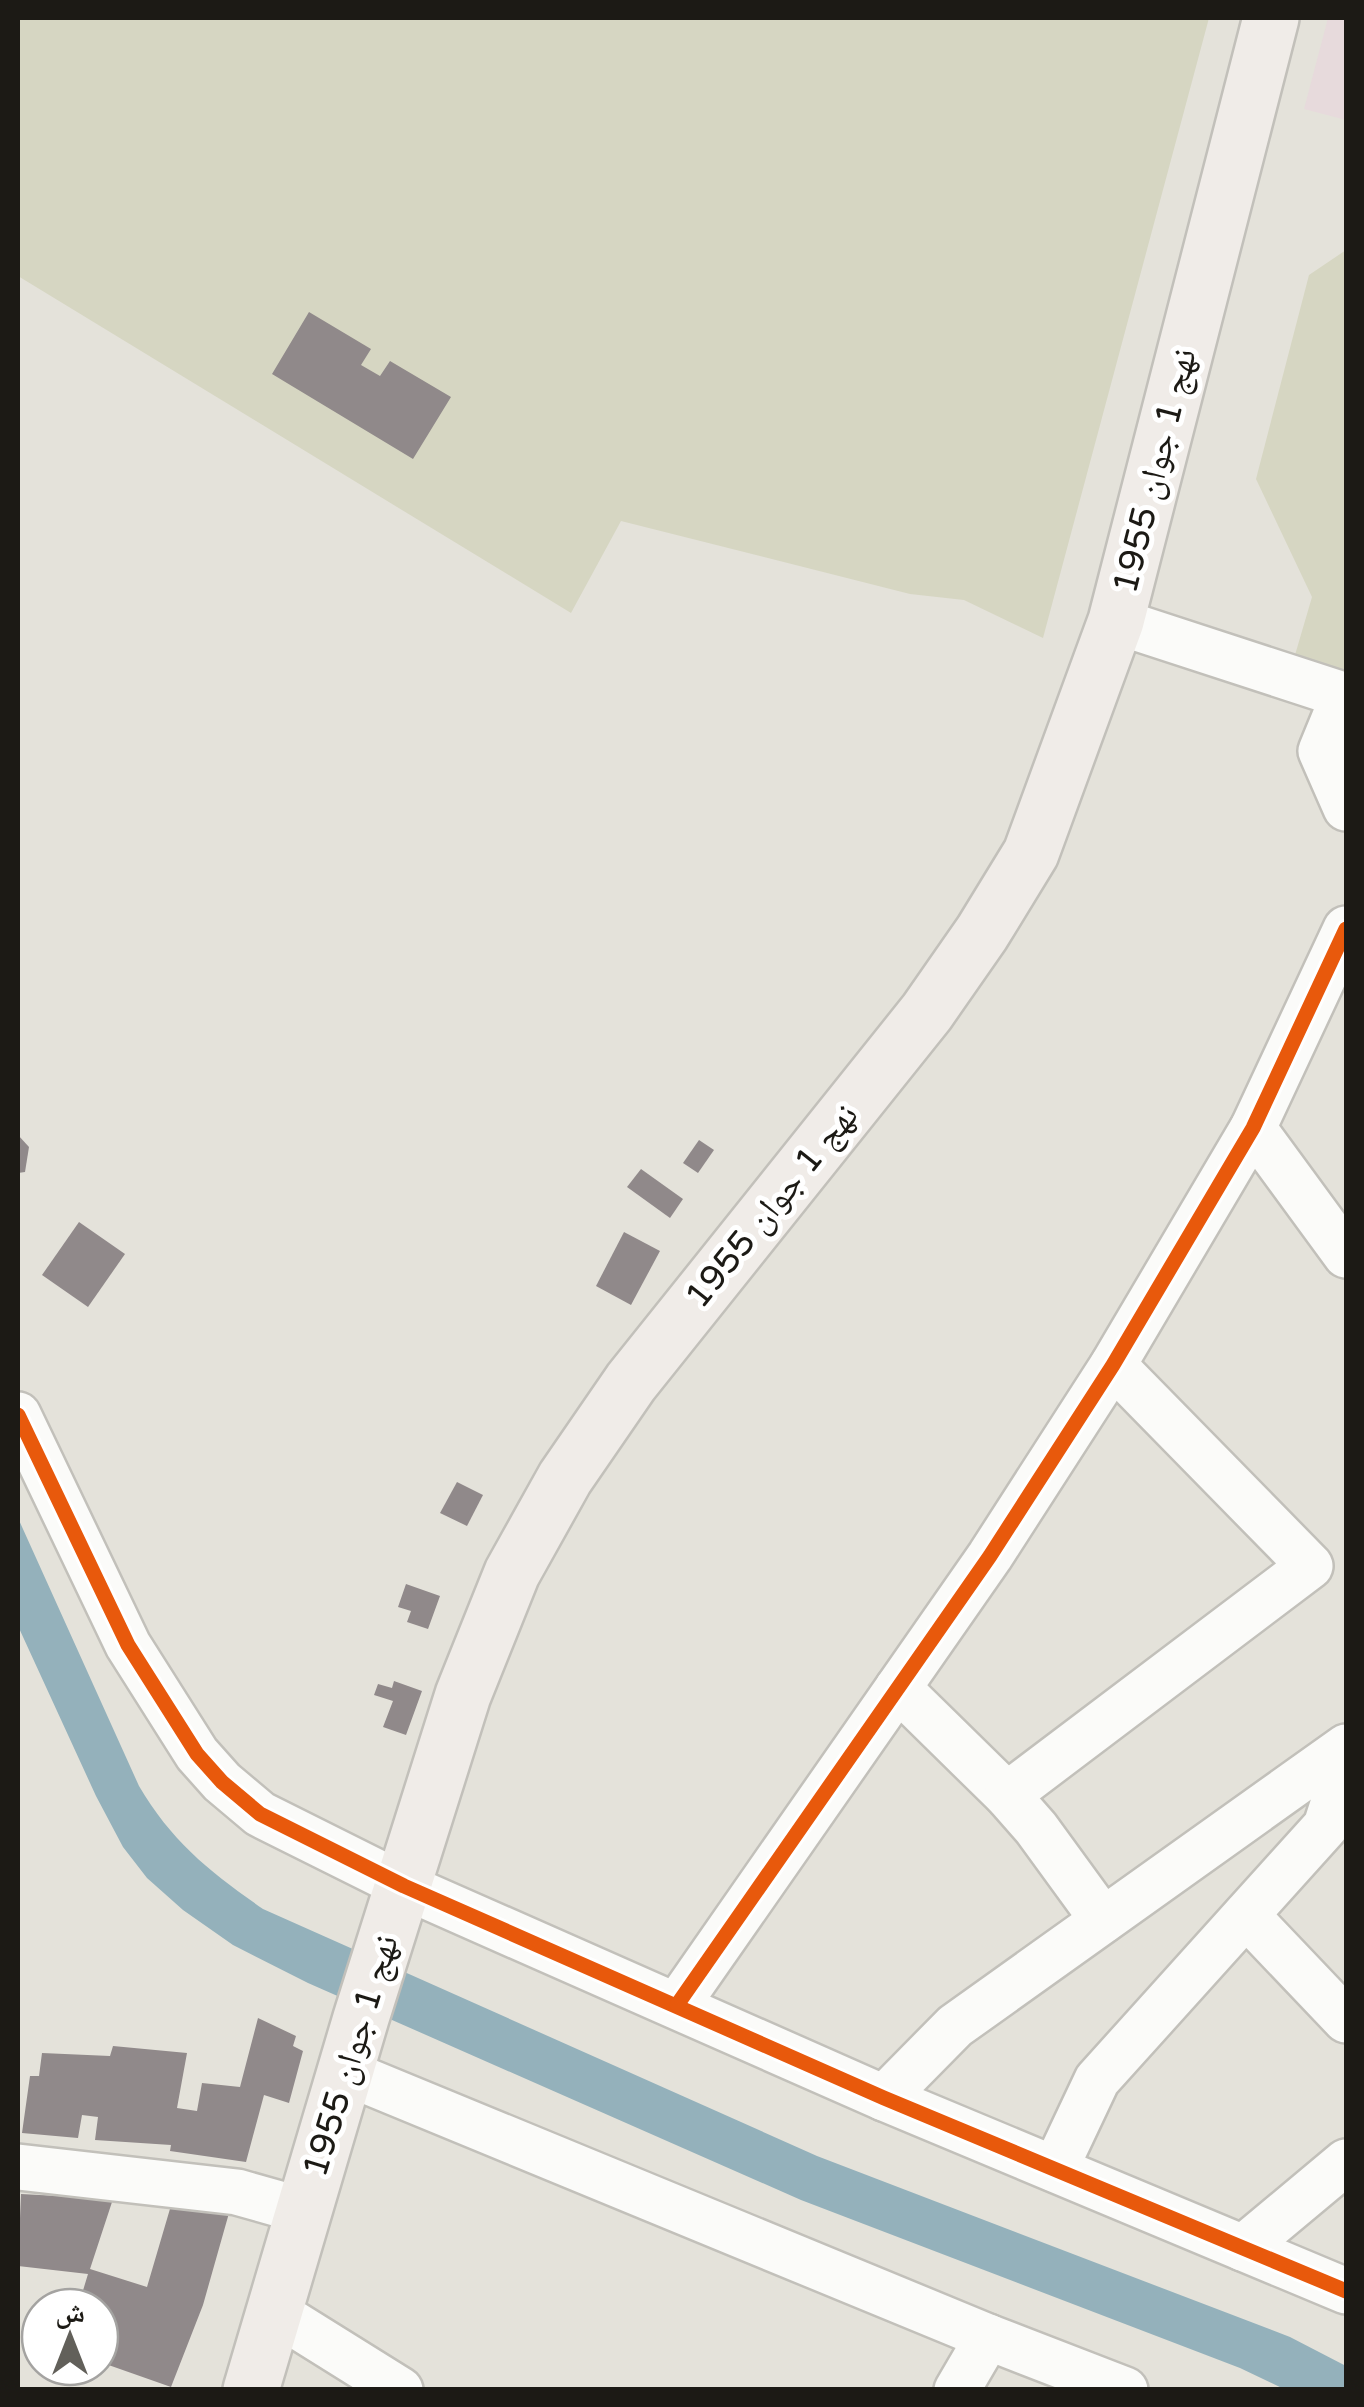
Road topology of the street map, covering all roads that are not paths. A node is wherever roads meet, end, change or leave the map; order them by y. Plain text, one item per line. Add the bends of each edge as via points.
1 (1271, 18) edge
2 (1116, 621) junction
3 (1345, 696) edge
4 (1346, 808) edge
5 (1346, 929) edge
6 (1254, 1128) junction
7 (1346, 1255) edge
8 (1113, 1365) junction
9 (18, 1416) edge
10 (898, 1688) junction
11 (1346, 1747) edge
12 (1346, 1764) edge
13 (1007, 1794) junction
14 (404, 1886) junction
15 (1246, 1915) junction
16 (1104, 1920) junction
17 (678, 2005) junction
18 (1346, 2020) edge
19 (345, 2072) junction
20 (884, 2098) junction
21 (1346, 2162) edge
22 (18, 2167) edge
23 (1055, 2170) junction
24 (304, 2211) junction
25 (1242, 2248) junction
26 (1346, 2291) edge
27 (275, 2312) junction
28 (988, 2336) junction
29 (251, 2390) edge
30 (400, 2390) edge
31 (956, 2390) edge
32 (1125, 2390) edge

1 - 2 main road, نهج 1 جوان 1955
2 - 3 street
2 - 14 main road, نهج 1 جوان 1955 via 1031,853 982,933 928,1012 631,1382 565,1478 512,1574 463,1696
3 - 4 street via 1321,751
5 - 6 street
6 - 7 street
6 - 8 street
8 - 10 street
8 - 13 street via 1310,1566
9 - 14 street via 128,1645 197,1754 260,1814
10 - 13 street
10 - 17 street
11 - 16 street
12 - 15 street via 1326,1826
13 - 16 street
14 - 17 street
14 - 19 main road, نهج 1 جوان 1955
15 - 18 street
15 - 23 street via 1097,2080
16 - 20 street via 955,2026
17 - 20 street
19 - 24 main road, نهج 1 جوان 1955
19 - 28 street
20 - 23 street
21 - 25 street
22 - 24 street via 238,2192
23 - 25 street
24 - 27 main road, نهج 1 جوان 1955
25 - 26 street
27 - 29 main road, نهج 1 جوان 1955
27 - 30 street
28 - 31 street
28 - 32 street

